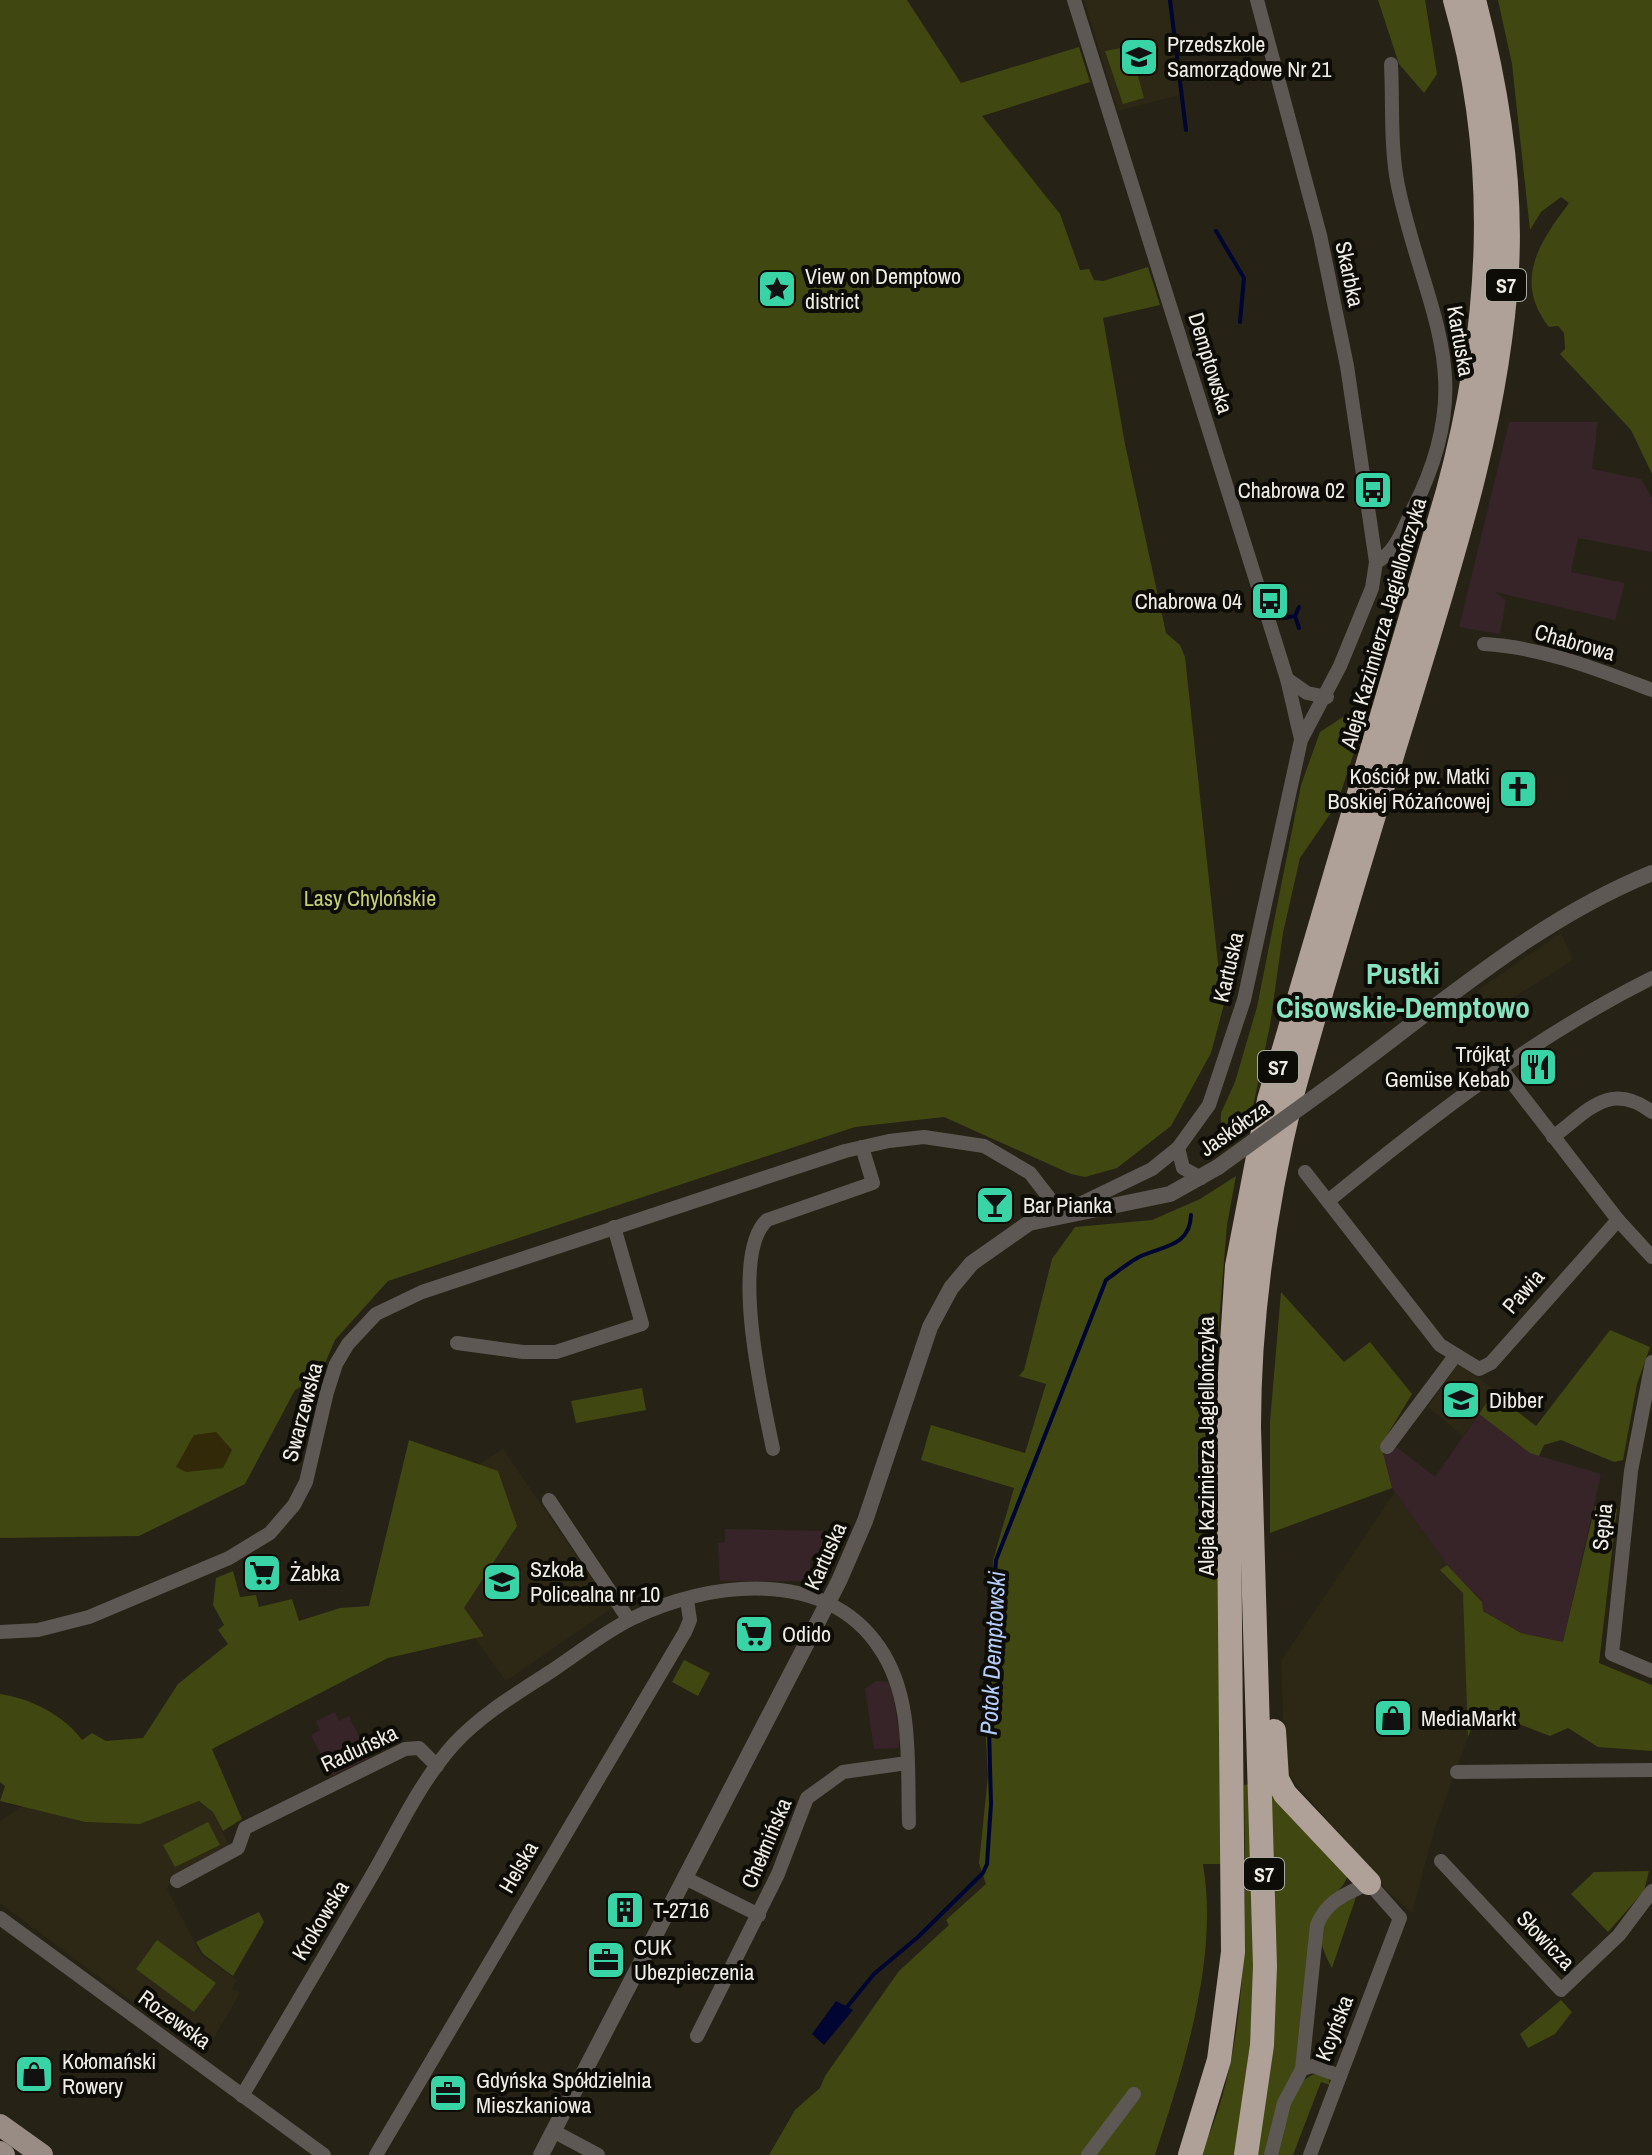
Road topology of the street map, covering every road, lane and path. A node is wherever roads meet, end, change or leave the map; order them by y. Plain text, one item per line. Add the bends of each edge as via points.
1 (1074, 0) edge
2 (1257, 0) edge
3 (1455, 0) edge
4 (1474, 0) edge
5 (1391, 64) dead end
6 (1376, 562) junction
7 (1484, 644) dead end
8 (1287, 679) junction
9 (1652, 690) edge
10 (1327, 697) junction
11 (1301, 740) junction
12 (1652, 873) edge
13 (1652, 978) edge
14 (1500, 1067) junction
15 (1652, 1112) edge
16 (1553, 1137) junction
17 (862, 1147) junction
18 (1178, 1148) junction
19 (1305, 1172) dead end
20 (1201, 1178) junction
21 (1328, 1201) junction
22 (1061, 1213) junction
23 (1618, 1220) junction
24 (614, 1227) junction
25 (1652, 1257) edge
26 (457, 1343) dead end
27 (1455, 1356) junction
28 (1652, 1362) edge
29 (1387, 1447) dead end
30 (773, 1449) dead end
31 (549, 1500) dead end
32 (1252, 1591) junction
33 (687, 1600) junction
34 (829, 1603) junction
35 (629, 1620) junction
36 (0, 1632) edge
37 (1652, 1671) edge
38 (907, 1763) junction
39 (437, 1766) junction
40 (1652, 1770) edge
41 (1457, 1772) dead end
42 (909, 1823) dead end
43 (1441, 1861) dead end
44 (687, 1879) junction
45 (177, 1881) dead end
46 (1369, 1883) junction
47 (1652, 1891) edge
48 (759, 1915) junction
49 (0, 1918) edge
50 (697, 2036) dead end
51 (1302, 2069) junction
52 (1340, 2076) junction
53 (1134, 2094) dead end
54 (242, 2096) junction
55 (0, 2125) edge
56 (555, 2132) junction
57 (42, 2155) edge
58 (324, 2155) edge
59 (376, 2155) edge
60 (541, 2155) edge
61 (598, 2155) edge
62 (1088, 2155) edge
63 (1190, 2155) edge
64 (1246, 2155) edge
65 (1271, 2155) edge
66 (1310, 2155) edge

1 - 8 street, Demptowska
2 - 6 street, Skarbka via 1320,235 1347,366
3 - 63 highway, Aleja Kazimierza Jagiellończyka / S7 via 1485,169 1481,335 1460,448 1269,1100 1245,1208 1228,1404 1233,1952 1219,2060
4 - 32 highway, Aleja Kazimierza Jagiellończyka / S7 via 1506,170 1507,269 1499,350 1449,568 1306,1041 1274,1165 1250,1345
5 - 6 street, Kartuska via 1398,187 1436,314 1448,384 1436,454 1421,494 1387,556
6 - 10 street, Kartuska via 1372,588
7 - 9 street, Chabrowa via 1572,662
8 - 10 street via 1307,693
8 - 11 street, Demptowska
10 - 11 street, Kartuska
11 - 18 street, Kartuska via 1233,1038 1209,1105
12 - 20 street, Jaskółcza, bridge via 1540,932
13 - 14 street
14 - 16 street
14 - 21 street
15 - 16 street via 1634,1099 1608,1098
16 - 23 street
17 - 22 street, Swarzewska via 924,1137 976,1143 1030,1173
17 - 24 street, Swarzewska
17 - 30 street via 873,1183 767,1220 751,1252 756,1359
18 - 20 street via 1183,1168
18 - 22 street, Kartuska via 1136,1179
19 - 21 street
20 - 22 street, Jaskółcza via 1153,1198
21 - 27 street via 1418,1319
22 - 34 street, Kartuska via 1029,1223 998,1242 972,1263 943,1302 857,1544
23 - 25 street
23 - 27 street, Pawia via 1486,1368
24 - 26 street via 642,1324 556,1352
24 - 36 street, Swarzewska via 422,1292 376,1314 360,1328 336,1364 312,1464 294,1505 270,1533 89,1617 38,1630
27 - 29 street
28 - 37 street, Sępia via 1631,1471 1612,1654
31 - 35 street
32 - 46 highway via 1269,1657 1277,1779
32 - 64 highway, Aleja Kazimierza Jagiellończyka / S7 via 1265,1966 1262,2045
33 - 34 street via 775,1589
33 - 35 street
33 - 59 street, Helska via 690,1620 685,1632
34 - 38 street via 856,1620 891,1669 904,1713
34 - 44 street, Kartuska
35 - 39 street via 483,1717
38 - 42 street
38 - 48 street, Chełmińska via 843,1772 807,1798
39 - 45 street, Raduńska via 419,1748 405,1749 245,1828 238,1848
39 - 54 street, Krokowska
40 - 41 street
43 - 47 street, Słowicza via 1561,1990 1619,1935
44 - 48 street, Chełmińska
44 - 56 street, Kartuska
46 - 51 street via 1334,1899 1317,1925
46 - 52 street, Kcyńska via 1400,1918
48 - 50 street, Chełmińska
49 - 54 street, Rozewska
51 - 52 street via 1313,2066
51 - 65 street via 1284,2103
52 - 66 street, Kcyńska
53 - 62 street
54 - 58 street, Rozewska
55 - 57 main road
56 - 60 street, Kartuska
56 - 61 street

